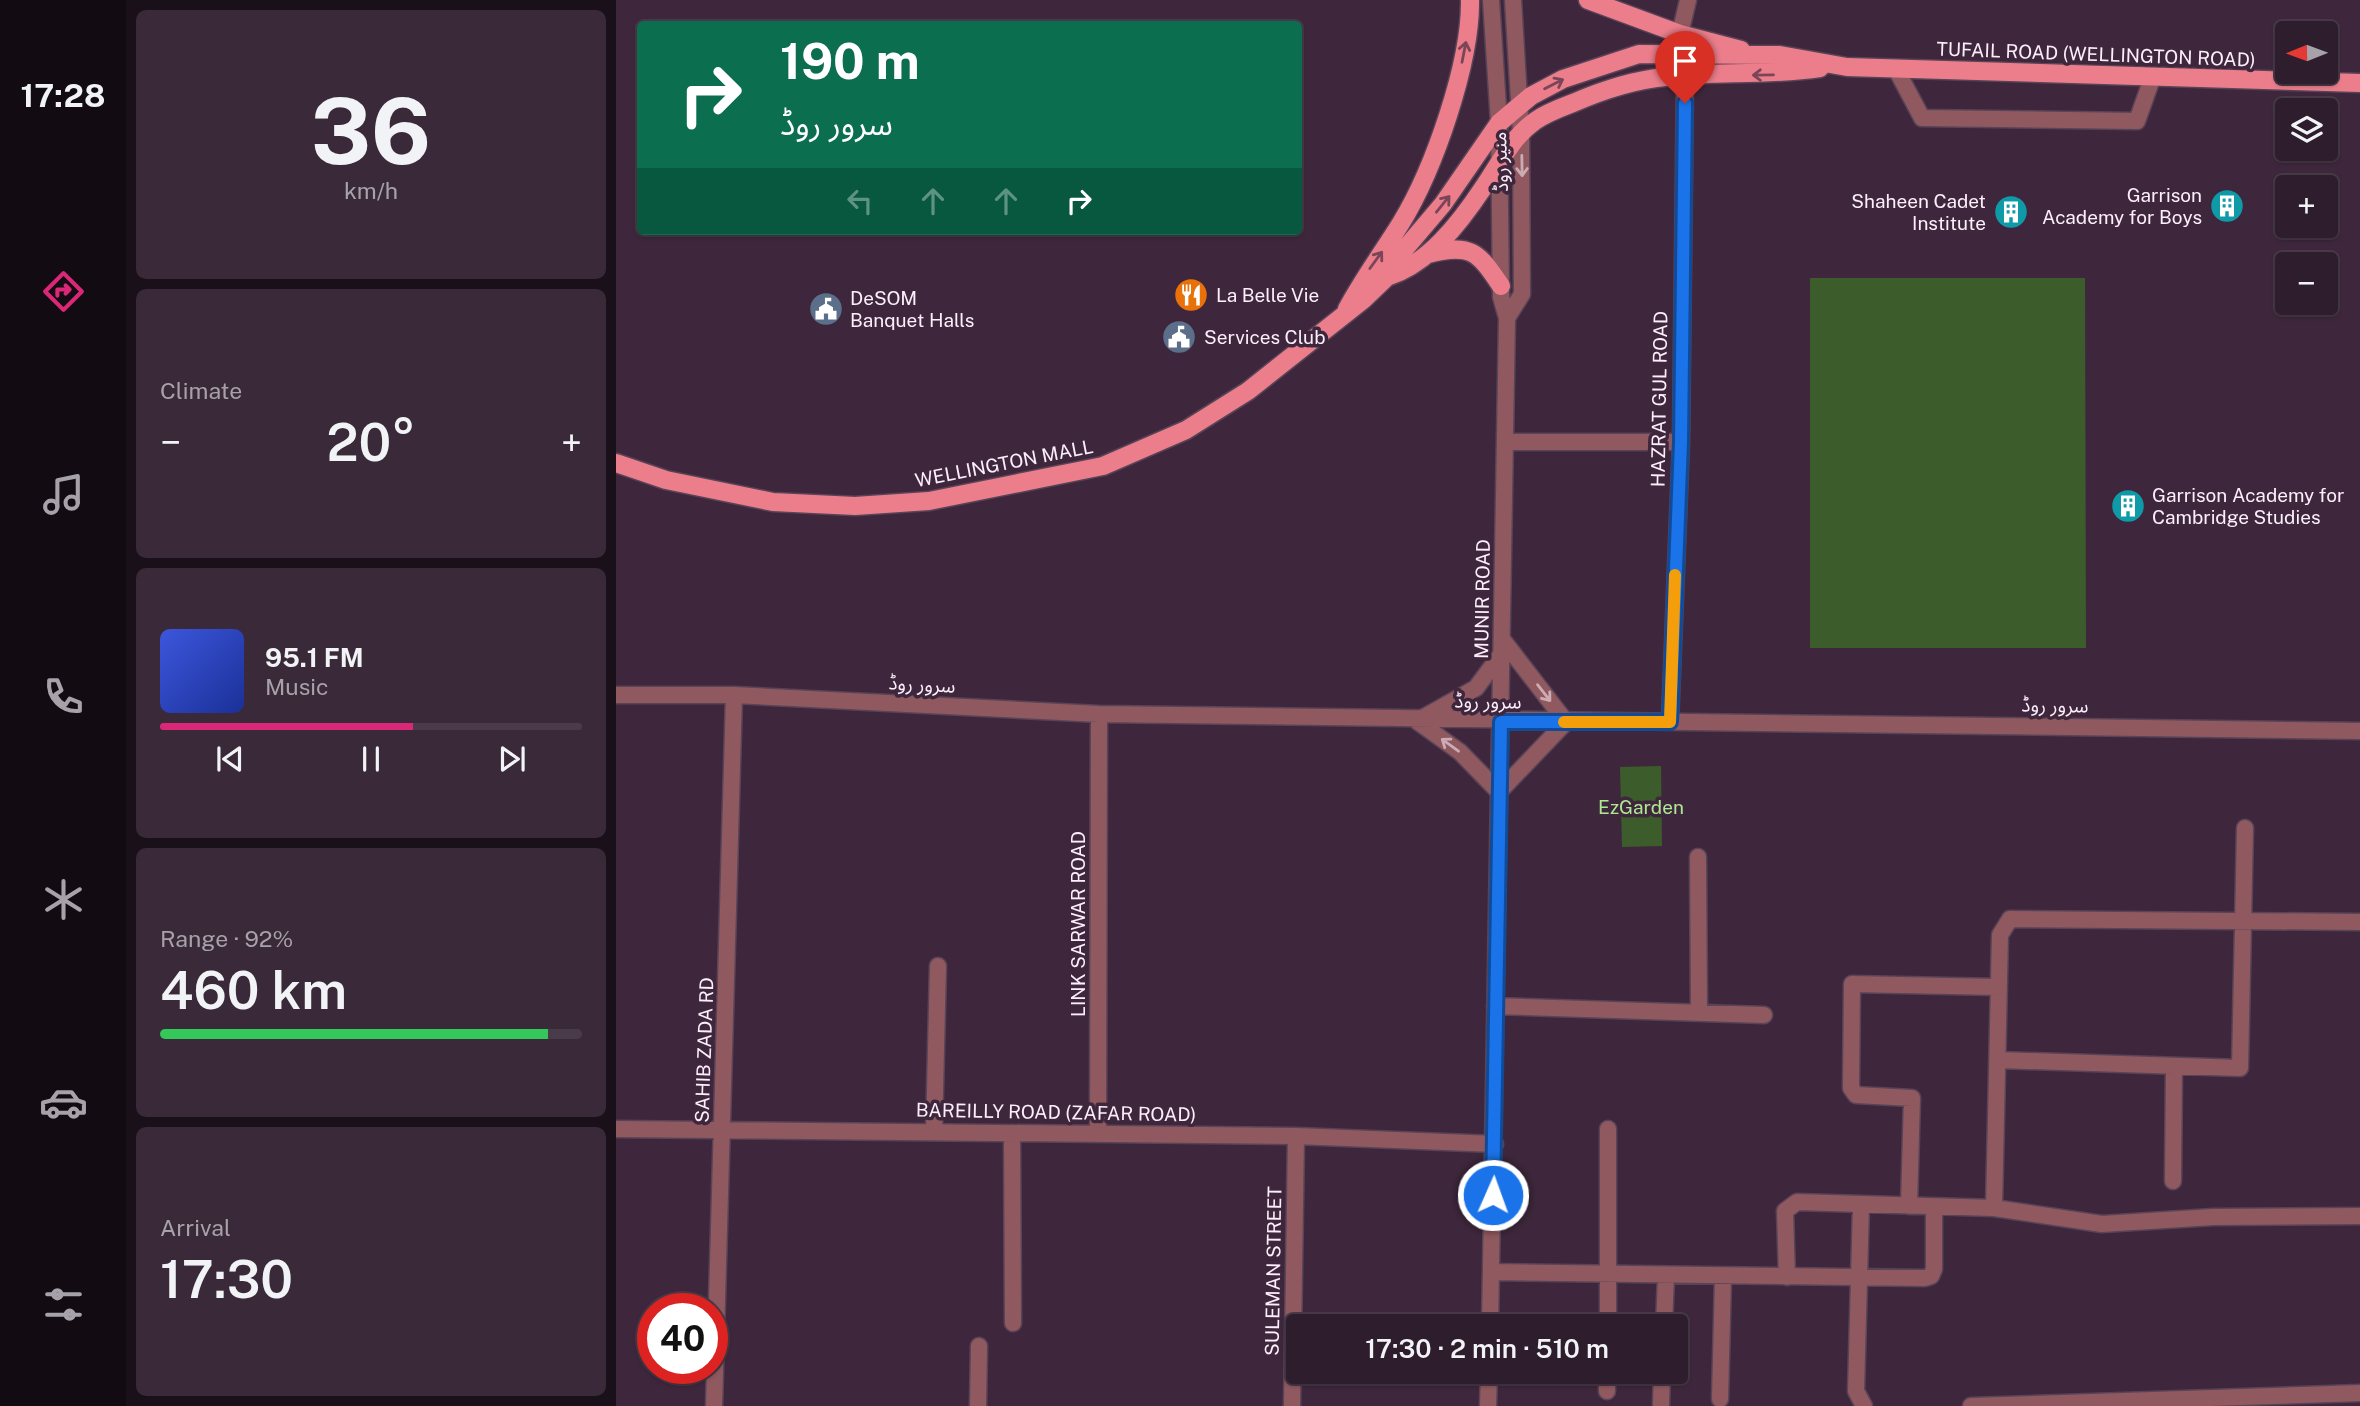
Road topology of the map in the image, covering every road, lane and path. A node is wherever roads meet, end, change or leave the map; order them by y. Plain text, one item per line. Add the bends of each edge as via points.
1 (1470, 0) edge
2 (1491, 0) edge
3 (1513, 0) edge
4 (1588, 0) edge
5 (1688, 0) edge
6 (1680, 34) junction
7 (1750, 54) junction
8 (1830, 66) junction
9 (1896, 69) junction
10 (2153, 76) junction
11 (1685, 77) junction
12 (2360, 83) edge
13 (1519, 104) junction
14 (1499, 124) junction
15 (1521, 133) junction
16 (1500, 158) junction
17 (1428, 254) junction
18 (1387, 277) junction
19 (1501, 286) junction
20 (1342, 318) junction
21 (1507, 318) junction
22 (1506, 442) junction
23 (1681, 442) junction
24 (616, 463) edge
25 (1502, 646) junction
26 (616, 695) edge
27 (734, 695) junction
28 (1099, 715) junction
29 (1418, 721) junction
30 (1501, 722) junction
31 (1566, 722) junction
32 (1670, 722) junction
33 (2360, 731) edge
34 (1500, 792) junction
35 (2245, 828) dead end
36 (1698, 857) dead end
37 (2244, 919) junction
38 (2360, 922) edge
39 (938, 966) dead end
40 (1998, 987) junction
41 (1495, 1006) junction
42 (1699, 1013) junction
43 (1764, 1015) dead end
44 (1999, 1060) junction
45 (2174, 1067) junction
46 (616, 1129) edge
47 (1608, 1129) dead end
48 (723, 1130) junction
49 (934, 1132) junction
50 (1012, 1133) junction
51 (1098, 1134) junction
52 (1296, 1136) junction
53 (1495, 1144) junction
54 (2173, 1181) dead end
55 (1861, 1205) junction
56 (1909, 1206) junction
57 (1934, 1207) junction
58 (1994, 1208) junction
59 (2360, 1216) edge
60 (1491, 1272) junction
61 (1609, 1273) junction
62 (1666, 1276) junction
63 (1723, 1277) junction
64 (1787, 1277) junction
65 (1858, 1277) junction
66 (1490, 1314) edge
67 (1608, 1314) edge
68 (1664, 1314) edge
69 (1013, 1322) dead end
70 (979, 1346) dead end
71 (1489, 1384) edge
72 (1607, 1384) edge
73 (1662, 1384) edge
74 (1607, 1391) dead end
75 (2360, 1393) edge
76 (1720, 1399) dead end
77 (1661, 1404) dead end
78 (714, 1406) edge
79 (978, 1406) edge
80 (1292, 1406) edge
81 (1488, 1406) edge
82 (1864, 1406) edge
83 (1971, 1406) edge

20 -> 1 main road via 1403,221 1426,171 1462,63
2 - 14 street, MUNIR ROAD
3 - 13 street, منیر روڈ
4 - 6 main road
5 - 6 street
6 - 7 main road
7 - 8 main road, TUFAIL ROAD (WELLINGTON ROAD)
13 -> 7 main road, TUFAIL ROAD (WELLINGTON ROAD) via 1563,79 1632,56
8 - 9 main road, TUFAIL ROAD (WELLINGTON ROAD)
8 -> 11 main road, TUFAIL ROAD (WELLINGTON ROAD) via 1777,75
9 - 10 main road, TUFAIL ROAD (WELLINGTON ROAD)
9 - 10 street via 1922,118 2137,121
10 - 12 main road, TUFAIL ROAD (WELLINGTON ROAD)
11 - 15 main road, TUFAIL ROAD (WELLINGTON ROAD) via 1623,85 1546,114
11 - 23 street, HAZRAT GUL ROAD
13 - 14 main road, TUFAIL ROAD (WELLINGTON ROAD)
13 - 15 street, منیر روڈ
14 - 16 street, MUNIR ROAD
18 -> 14 main road, WELLINGTON MALL via 1392,264 1470,169
15 - 16 main road, TUFAIL ROAD (WELLINGTON ROAD)
15 -> 21 street, منیر روڈ via 1522,294
16 - 17 main road, WELLINGTON MALL via 1483,188
16 - 19 street, MUNIR ROAD
17 - 18 main road, WELLINGTON MALL via 1408,270
17 - 19 main road via 1466,248 1480,256
18 - 20 main road, WELLINGTON MALL
19 - 21 street, MUNIR ROAD
20 - 24 main road, WELLINGTON MALL via 1248,391 1186,430 1089,469 929,501 855,506 773,502 666,480
21 - 22 street, MUNIR ROAD
22 - 23 street
22 - 25 street, MUNIR ROAD
23 - 32 street, HAZRAT GUL ROAD
25 - 29 street via 1476,688
25 - 30 street, MUNIR ROAD
25 -> 31 street
26 - 27 street, سرور روڈ
27 - 28 street, سرور روڈ
27 - 48 street, SAHIB ZADA RD
28 - 29 street, سرور روڈ
28 - 51 street, LINK SARWAR ROAD
29 - 30 street, سرور روڈ
34 -> 29 street via 1460,752
30 - 31 street, سرور روڈ
30 - 34 street, MUNIR ROAD
31 - 32 street, سرور روڈ
31 - 34 street
32 - 33 street, سرور روڈ
34 - 41 street, MUNIR ROAD
35 - 37 street
36 - 42 street
37 - 38 street
37 - 40 street via 2010,919 2000,935
37 - 45 street via 2240,1068
39 - 49 street
40 - 44 street
40 - 56 street via 1852,984 1851,1088 1856,1095 1912,1098
41 - 42 street
41 - 53 street, MUNIR ROAD
42 - 43 street
44 - 45 street
44 - 58 street
45 - 54 street
46 - 48 street, BAREILLY ROAD (ZAFAR ROAD)
47 - 61 street
48 - 49 street, BAREILLY ROAD (ZAFAR ROAD)
48 - 78 street, SAHIB ZADA RD
49 - 50 street, BAREILLY ROAD (ZAFAR ROAD)
50 - 51 street, BAREILLY ROAD (ZAFAR ROAD)
50 - 69 street
51 - 52 street, BAREILLY ROAD (ZAFAR ROAD)
52 - 53 street, BAREILLY ROAD (ZAFAR ROAD)
52 - 80 street, SULEMAN STREET
53 - 60 street, MUNIR ROAD
55 - 56 street
55 - 64 street via 1797,1202 1785,1211
55 - 65 street
56 - 57 street
57 - 58 street
57 - 65 street via 1931,1276
58 - 59 street via 2102,1224 2213,1217
60 - 61 street
60 - 66 street, MUNIR ROAD
61 - 62 street
61 - 67 street
62 - 63 street
62 - 68 street
63 - 64 street
63 - 76 street
64 - 65 street
65 - 82 street via 1856,1391
70 - 79 street
71 - 81 street
72 - 74 street
73 - 77 street
75 - 83 street

